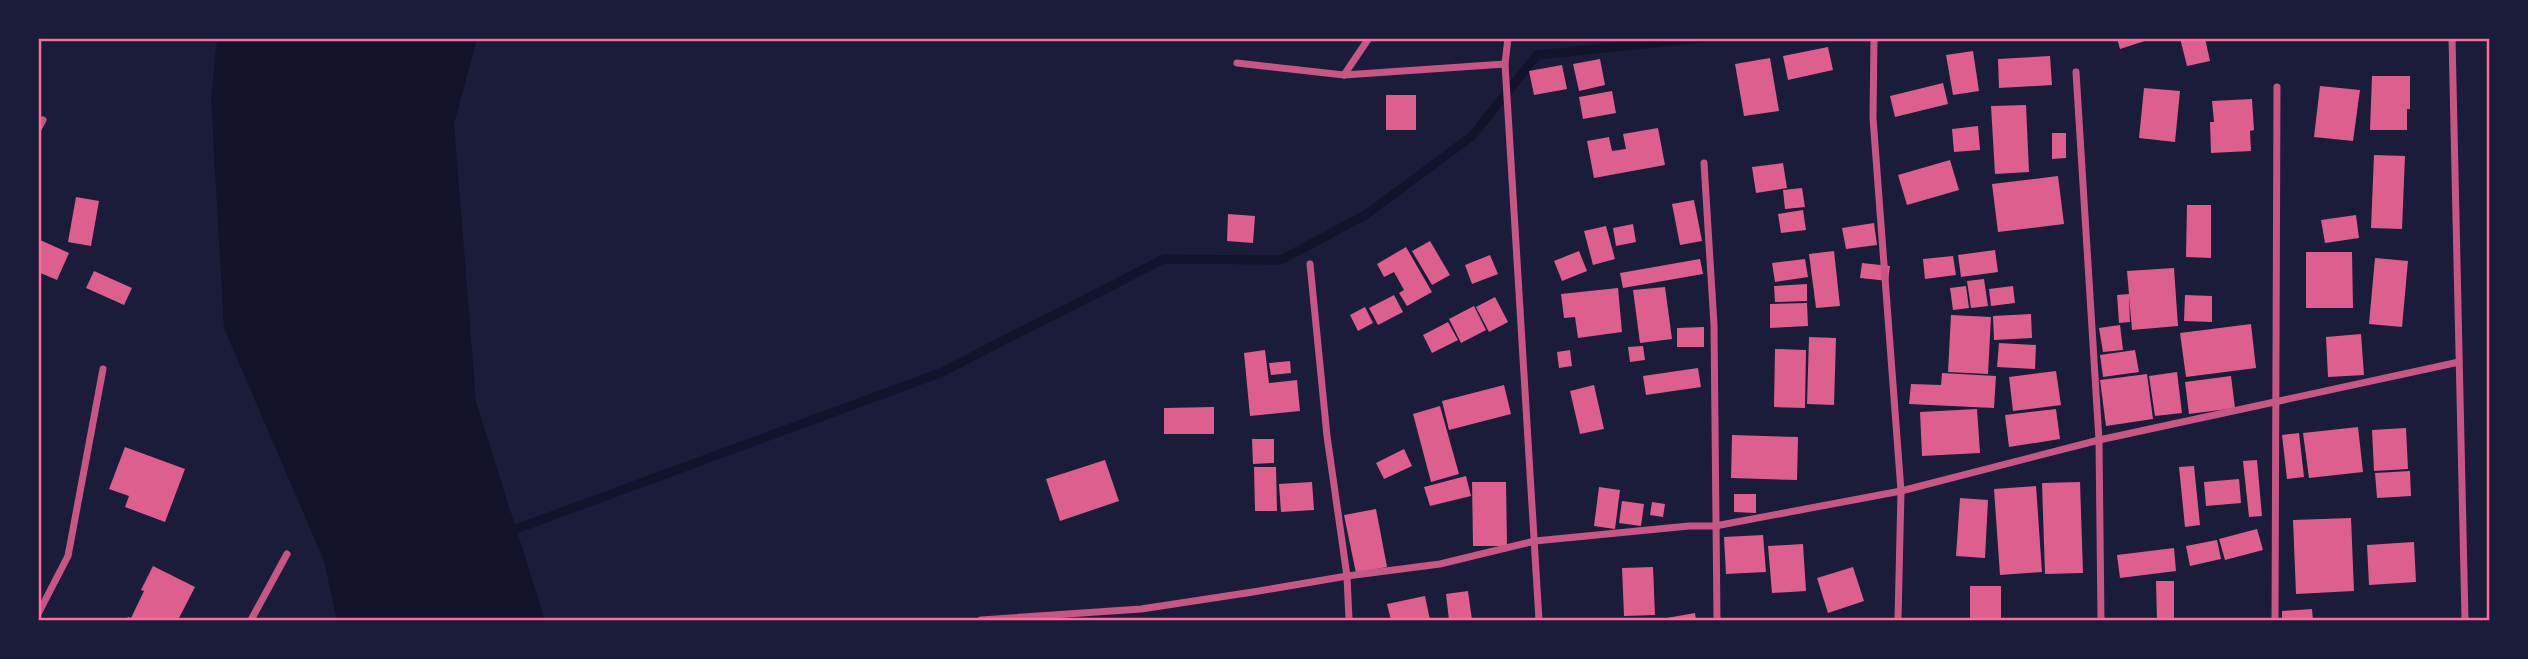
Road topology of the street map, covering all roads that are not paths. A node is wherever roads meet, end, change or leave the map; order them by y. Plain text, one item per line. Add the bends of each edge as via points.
1 (1368, 38) edge
2 (1508, 38) edge
3 (1874, 38) edge
4 (2452, 38) edge
5 (1237, 63) dead end
6 (1505, 64) junction
7 (2076, 72) dead end
8 (1344, 75) junction
9 (2277, 87) dead end
10 (43, 120) dead end
11 (38, 129) edge
12 (1704, 163) dead end
13 (1310, 264) dead end
14 (2459, 362) junction
15 (103, 369) dead end
16 (2276, 403) junction
17 (2099, 440) junction
18 (1901, 491) junction
19 (1715, 526) junction
20 (1535, 541) junction
21 (287, 554) dead end
22 (1347, 576) junction
23 (38, 614) edge
24 (251, 621) edge
25 (981, 621) edge
26 (1349, 621) edge
27 (1539, 621) edge
28 (1717, 621) edge
29 (1898, 621) edge
30 (2101, 621) edge
31 (2275, 621) edge
32 (2465, 621) edge

1 - 8 street
2 - 6 street
3 - 18 street via 1873,118
4 - 14 street
5 - 8 street
6 - 8 street
6 - 20 street
7 - 17 street
9 - 16 street
10 - 11 street
12 - 19 street via 1714,325
13 - 22 street
14 - 16 street
14 - 32 street
15 - 23 street via 68,556
16 - 17 street
16 - 31 street
17 - 18 street
17 - 30 street
18 - 19 street
18 - 29 street
19 - 20 street
19 - 28 street
20 - 22 street via 1440,564
20 - 27 street
21 - 24 street
22 - 25 street via 1141,609
22 - 26 street

